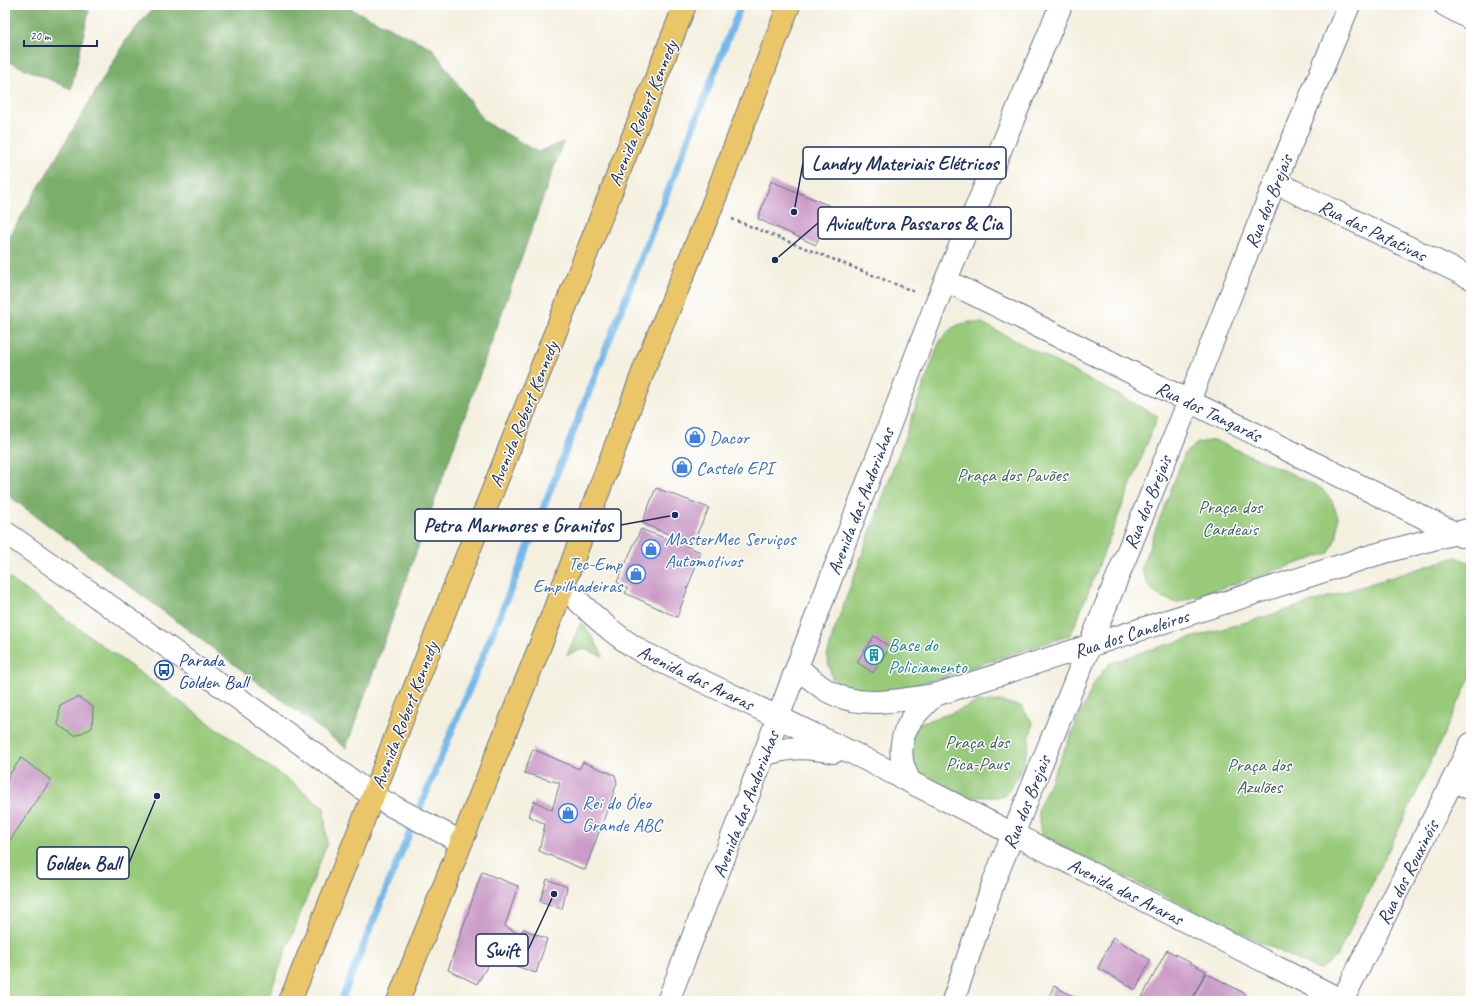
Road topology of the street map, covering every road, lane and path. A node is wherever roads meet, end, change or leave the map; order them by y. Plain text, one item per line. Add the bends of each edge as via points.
1 (685, 5) edge
2 (789, 5) edge
3 (1061, 5) edge
4 (1349, 5) edge
5 (1444, 5) edge
6 (1471, 19) edge
7 (1275, 182) junction
8 (710, 211) junction
9 (1471, 278) edge
10 (947, 281) junction
11 (937, 301) junction
12 (1189, 401) junction
13 (5, 532) edge
14 (1466, 535) edge
15 (563, 586) junction
16 (1089, 647) junction
17 (797, 667) junction
18 (935, 695) junction
19 (779, 718) junction
20 (1471, 744) edge
21 (764, 755) junction
22 (865, 758) junction
23 (909, 781) junction
24 (1462, 784) edge
25 (373, 796) junction
26 (1013, 834) junction
27 (461, 842) junction
28 (290, 1001) edge
29 (398, 1001) edge
30 (668, 1001) edge
31 (953, 1001) edge
32 (1343, 1001) edge

1 - 25 main road, Avenida Robert Kennedy
2 - 8 main road
3 - 10 street, Avenida das Andorinhas
4 - 7 street, Rua dos Brejais
5 - 6 street
7 - 9 street, Rua das Patativas
7 - 12 street, Rua dos Brejais
8 - 11 path
8 - 15 main road via 648,359
10 - 11 street, Avenida das Andorinhas
10 - 12 street, Rua dos Tangarás
11 - 17 street, Avenida das Andorinhas
12 - 14 street, Rua dos Tangarás
12 - 16 street, Rua dos Brejais
13 - 25 street via 169,647
14 - 16 street, Rua dos Caneleiros via 1374,555
15 - 19 street, Avenida das Araras via 597,620 642,652
15 - 27 main road
16 - 18 street, Rua dos Caneleiros
16 - 26 street, Rua dos Brejais
17 - 18 street, Rua dos Caneleiros via 827,691 850,700 868,703
17 - 19 street, Avenida das Andorinhas
18 - 23 street via 911,720 904,732 902,761
19 - 21 street, Avenida das Andorinhas
19 - 22 street, Avenida das Araras
20 - 24 street, Rua dos Rouxinóis
21 - 22 street, Avenida das Araras via 788,748 806,747
21 - 30 street, Avenida das Andorinhas
22 - 23 street, Avenida das Araras
23 - 26 street, Avenida das Araras
24 - 32 street, Rua dos Rouxinóis
25 - 27 street
25 - 28 main road, Avenida Robert Kennedy
26 - 31 street, Rua dos Brejais
26 - 32 street, Avenida das Araras
27 - 29 main road

